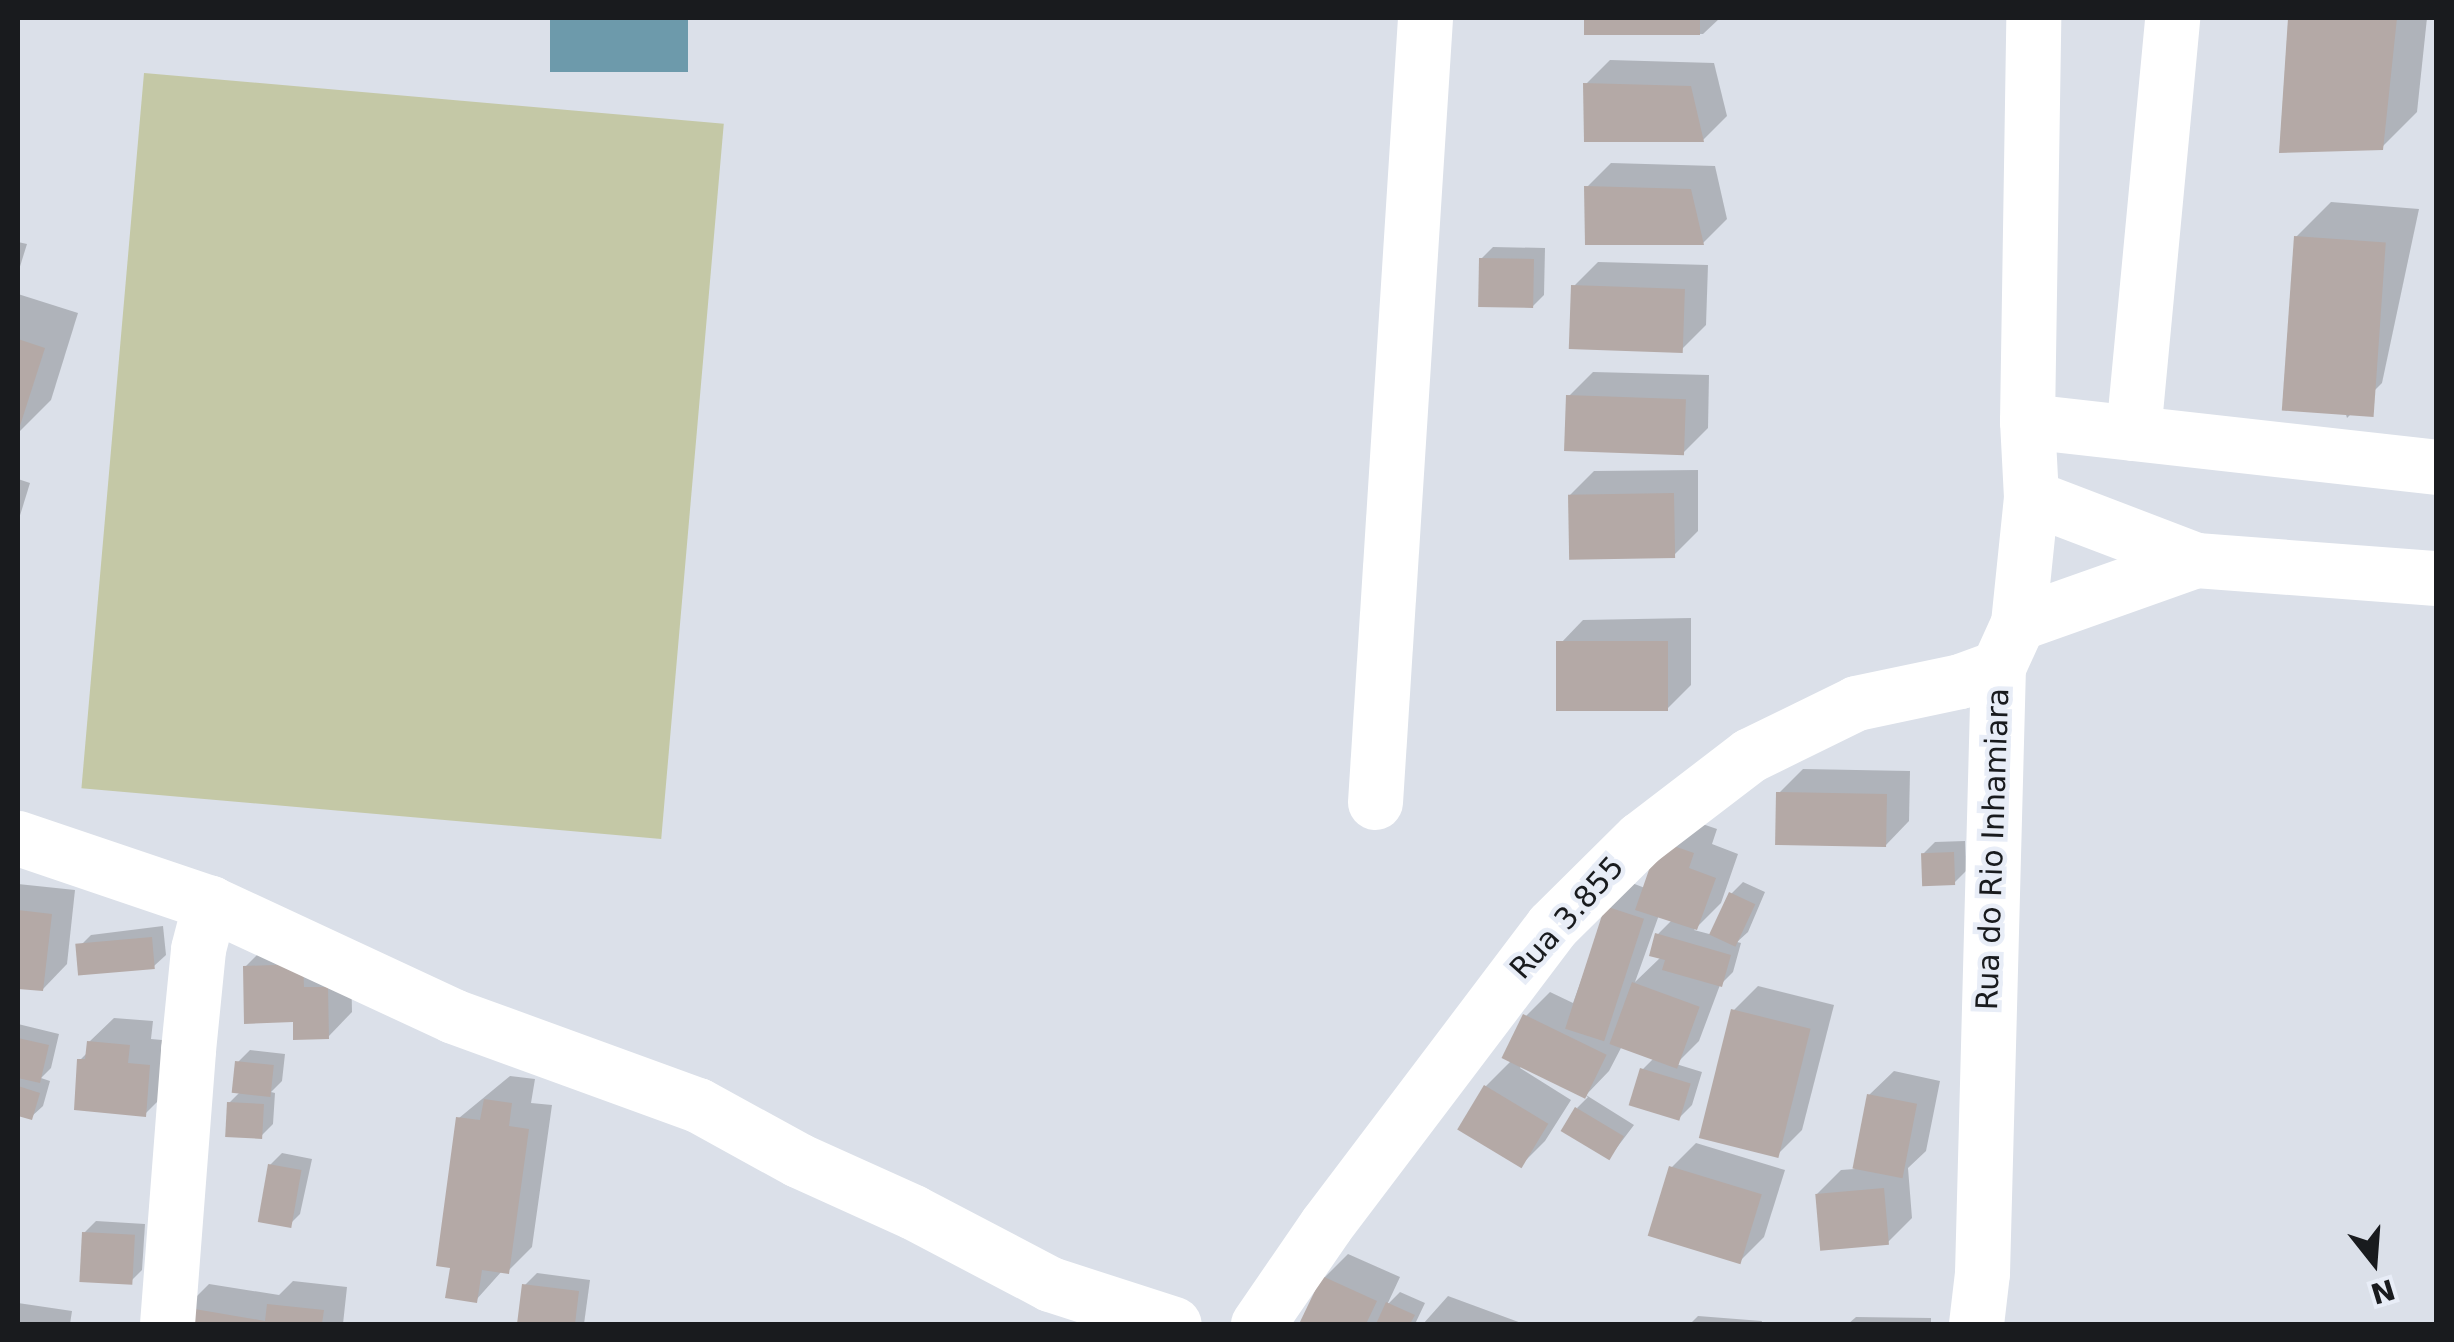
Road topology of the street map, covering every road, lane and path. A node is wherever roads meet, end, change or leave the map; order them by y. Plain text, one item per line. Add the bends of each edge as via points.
1 (1425, 18) edge
2 (2033, 18) edge
3 (2172, 18) edge
4 (2027, 421) junction
5 (2133, 433) junction
6 (2436, 467) edge
7 (2031, 496) junction
8 (2196, 560) junction
9 (2436, 578) edge
10 (2008, 645) junction
11 (1375, 802) dead end
12 (18, 838) edge
13 (210, 902) junction
14 (167, 1324) edge
15 (1174, 1324) edge
16 (1258, 1324) edge
17 (1976, 1324) edge

1 - 11 street
2 - 4 street, Rua do Rio Inhamiara
3 - 5 street
4 - 5 street
4 - 7 street, Rua do Rio Inhamiara
5 - 6 street
7 - 8 street
7 - 10 street, Rua do Rio Inhamiara
8 - 9 street
8 - 10 street, Rua 3.855
10 - 16 street, Rua 3.855 via 1960,681 1856,703 1750,754 1640,839 1552,926
10 - 17 street, Rua do Rio Inhamiara
12 - 13 street
13 - 14 street via 198,949
13 - 15 street via 453,1016 698,1105 1050,1284

